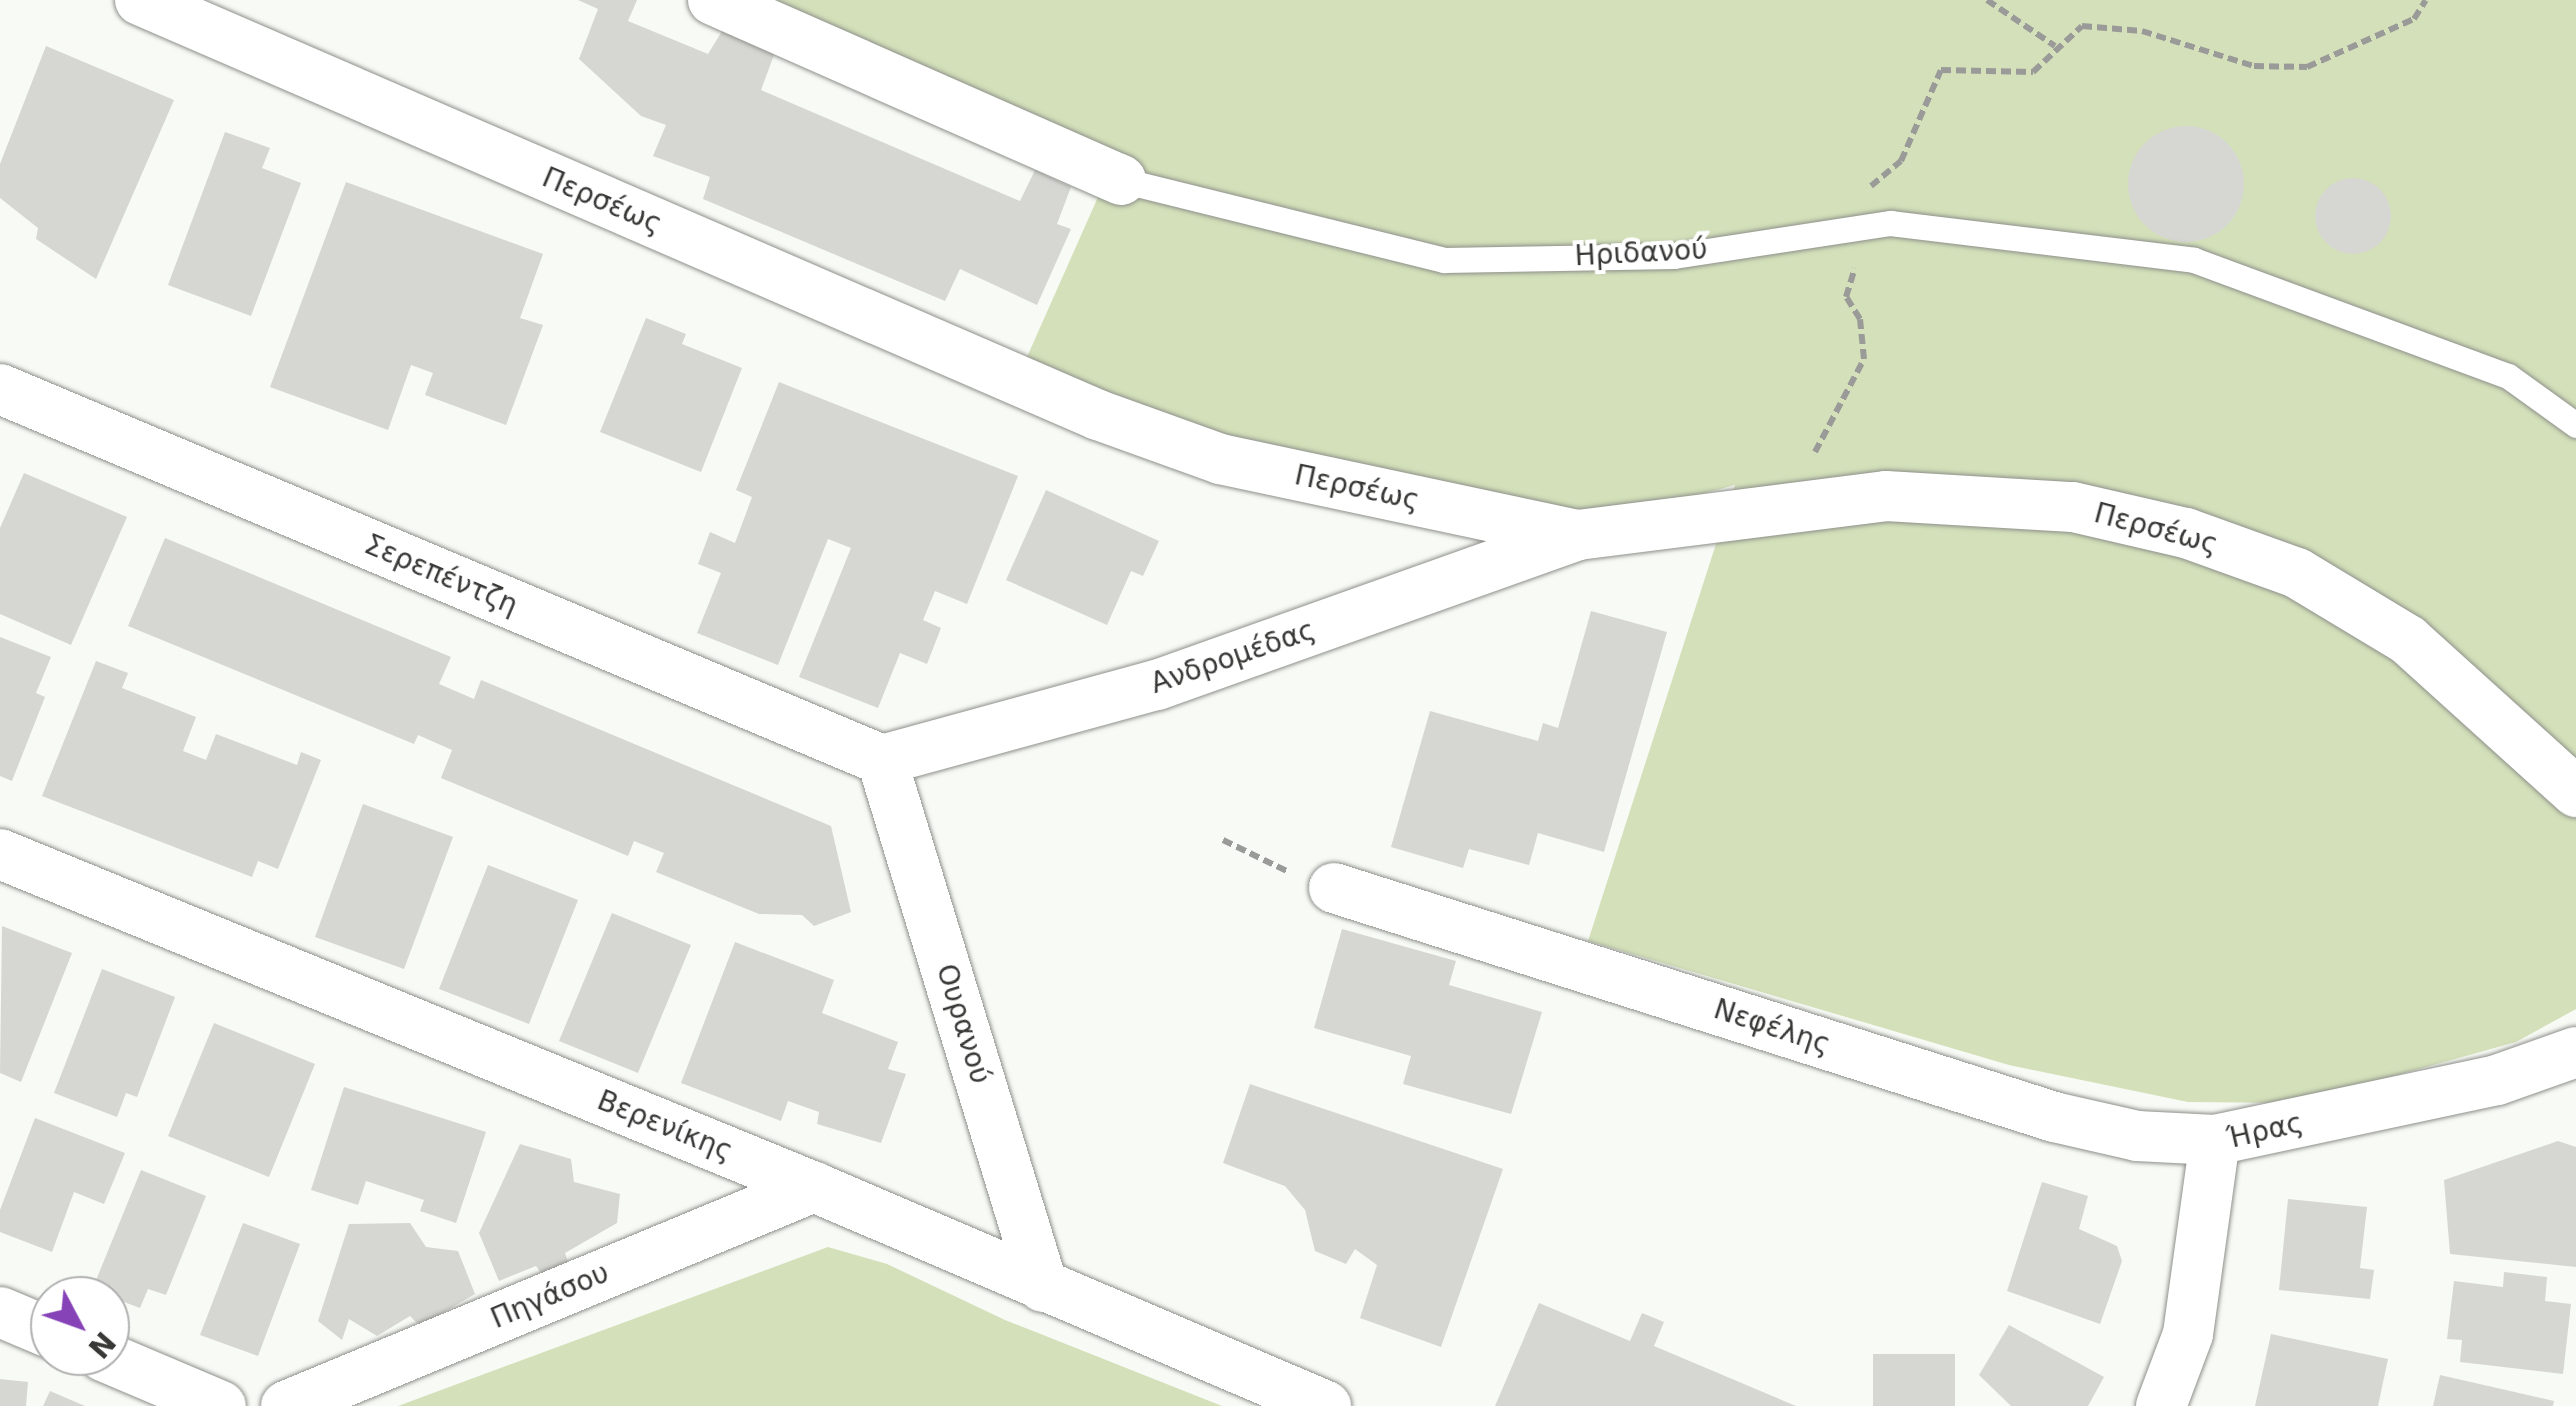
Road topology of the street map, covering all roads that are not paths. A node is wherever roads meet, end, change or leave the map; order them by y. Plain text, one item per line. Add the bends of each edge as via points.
1 (140, 0) edge
2 (712, 0) edge
3 (1121, 180) joint
4 (0, 389) edge
5 (2576, 425) edge
6 (1578, 535) junction
7 (882, 760) junction
8 (2576, 792) edge
9 (0, 854) edge
10 (1334, 888) road end
11 (2576, 1052) edge
12 (2215, 1140) junction
13 (814, 1187) junction
14 (1044, 1287) junction
15 (0, 1312) edge
16 (30, 1325) edge
17 (130, 1367) edge
18 (221, 1406) edge
19 (286, 1406) edge
20 (1326, 1406) edge
21 (2161, 1406) edge

1 - 6 street, Περσέως via 1098,415 1220,459
2 - 3 street, Ηριδανού
3 - 5 lane, Ηριδανού via 1444,260 1674,256 1890,224 2194,260 2508,376
4 - 7 street, Σερεπέντζη
6 - 7 street, Ανδρομέδας via 1156,685
6 - 8 street, Περσέως via 1794,506 1936,496 2073,507 2186,534 2296,573 2408,640
7 - 14 street, Ουρανού
9 - 13 street, Βερενίκης
10 - 12 street, Νεφέλης via 2054,1117 2137,1136
11 - 12 street, Ήρας via 2497,1080
12 - 21 street, Ήρας via 2188,1334
13 - 14 street, Βερενίκης
13 - 19 street, Πηγάσου
14 - 20 street, Βερενίκης
15 - 16 street
17 - 18 street

